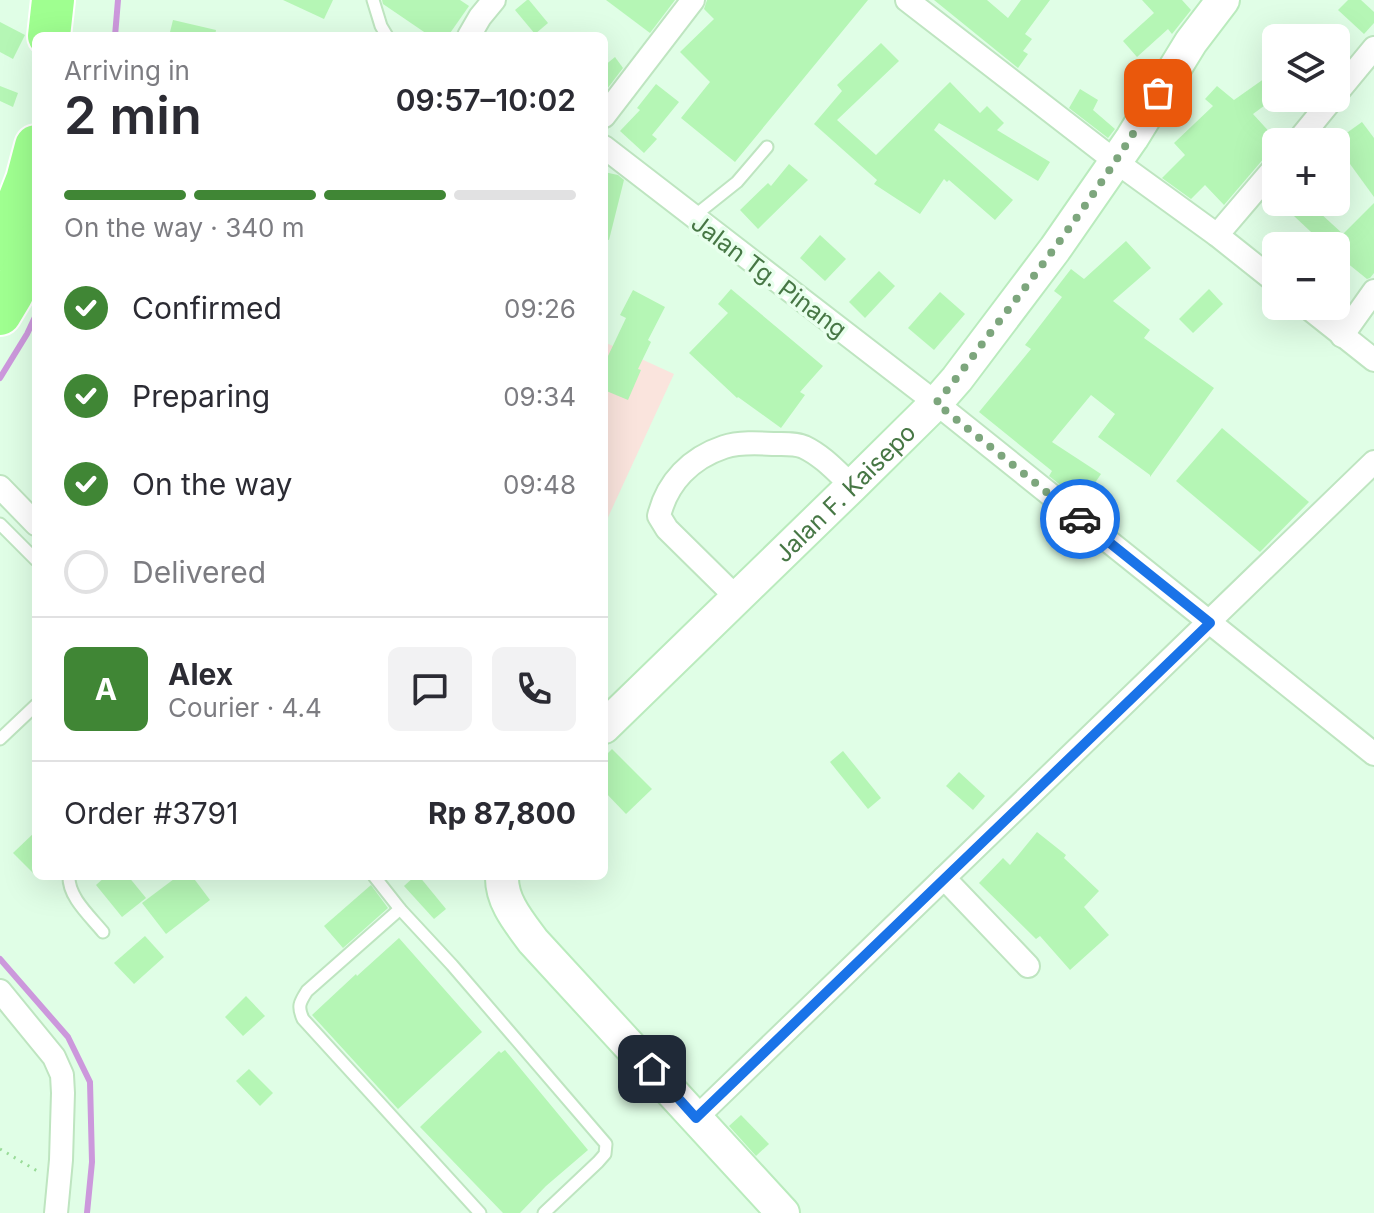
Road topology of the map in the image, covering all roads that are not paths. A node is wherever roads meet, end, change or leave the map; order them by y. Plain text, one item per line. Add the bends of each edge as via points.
1 (53, 0) edge
2 (75, 0) edge
3 (373, 0) edge
4 (494, 0) edge
5 (693, 0) edge
6 (907, 0) edge
7 (1223, 0) edge
8 (49, 32) edge
9 (73, 32) edge
10 (385, 32) edge
11 (471, 32) edge
12 (1374, 48) edge
13 (1350, 77) edge
14 (608, 111) edge
15 (1321, 112) edge
16 (1308, 128) edge
17 (767, 147) dead end
18 (608, 150) edge
19 (32, 161) edge
20 (1115, 161) junction
21 (1262, 182) edge
22 (693, 217) junction
23 (1217, 235) junction
24 (0, 249) edge
25 (32, 253) edge
26 (1262, 271) edge
27 (1374, 291) edge
28 (11, 302) edge
29 (1323, 320) edge
30 (1342, 336) junction
31 (1374, 360) edge
32 (936, 403) junction
33 (1374, 462) edge
34 (852, 486) junction
35 (0, 487) edge
36 (32, 520) edge
37 (0, 524) edge
38 (32, 556) edge
39 (737, 598) junction
40 (1210, 623) junction
41 (32, 709) edge
42 (608, 723) edge
43 (0, 739) edge
44 (1374, 754) edge
45 (944, 878) junction
46 (69, 880) edge
47 (377, 880) edge
48 (503, 880) edge
49 (400, 909) junction
50 (103, 932) dead end
51 (1028, 966) dead end
52 (0, 991) edge
53 (696, 1118) junction
54 (56, 1213) edge
55 (480, 1213) edge
56 (544, 1213) edge
57 (783, 1213) edge

1 - 8 highway
2 - 9 highway
3 - 10 lane
4 - 11 street
5 - 14 street
6 - 20 street
7 - 20 street, Jalan F. Kaisepo
12 - 13 street
15 - 16 street
17 - 22 lane via 737,182
18 - 22 street, Jalan Tg. Pinang
19 - 24 highway
20 - 23 street
20 - 32 street, Jalan F. Kaisepo via 1055,249
21 - 23 street
22 - 32 street, Jalan Tg. Pinang
23 - 26 street
25 - 28 highway
27 - 30 street
29 - 30 street
30 - 31 street
32 - 34 street, Jalan F. Kaisepo
32 - 40 street, Jalan Tg. Pinang
33 - 40 street
34 - 39 street, Jalan F. Kaisepo
34 - 39 street via 801,445 726,446 679,474 659,516
35 - 36 street
37 - 38 lane
39 - 42 street, Jalan F. Kaisepo
40 - 44 street, Jalan Tg. Pinang
40 - 45 street
41 - 43 lane
45 - 51 street
45 - 53 street
46 - 50 lane via 68,887
47 - 49 lane
48 - 53 street via 505,898 533,941
49 - 55 lane via 307,991 299,1011
49 - 56 lane via 606,1144 598,1162
52 - 54 street via 54,1057 62,1075
53 - 57 street

